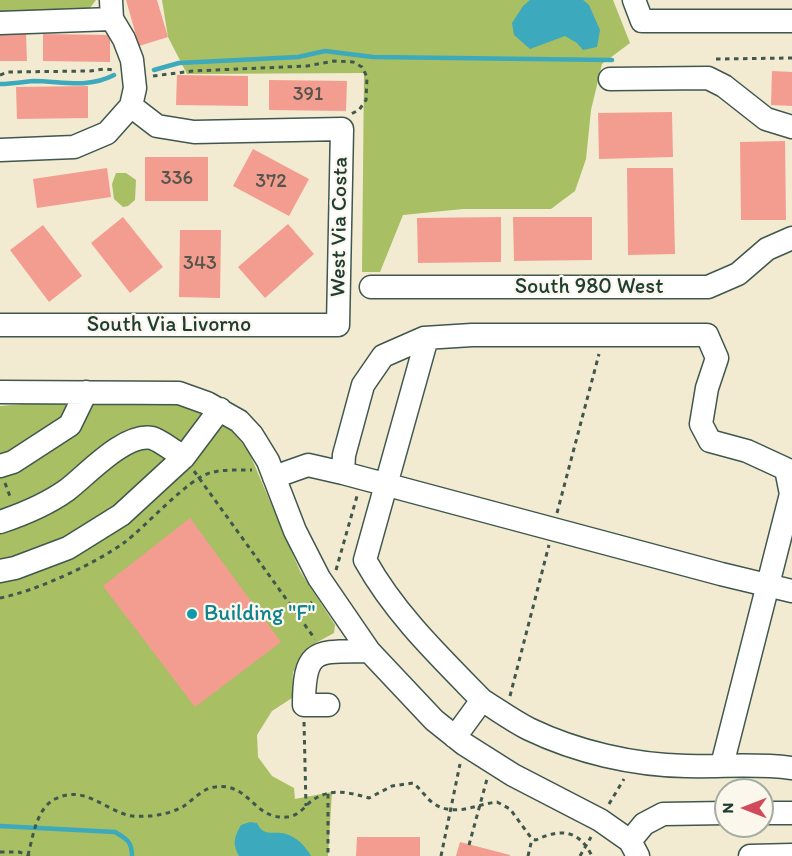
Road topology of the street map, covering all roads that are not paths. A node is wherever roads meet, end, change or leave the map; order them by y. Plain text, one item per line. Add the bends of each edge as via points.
1 (634, 0) edge
2 (111, 9) edge
3 (792, 21) edge
4 (0, 23) edge
5 (610, 79) dead end
6 (131, 106) junction
7 (792, 127) edge
8 (0, 150) edge
9 (792, 238) edge
10 (372, 287) dead end
11 (0, 325) edge
12 (338, 325) joint
13 (427, 338) junction
14 (0, 392) edge
15 (86, 392) junction
16 (220, 409) junction
17 (184, 457) junction
18 (0, 466) edge
19 (352, 475) junction
20 (273, 477) junction
21 (386, 484) junction
22 (0, 522) edge
23 (0, 571) edge
24 (768, 585) junction
25 (792, 591) edge
26 (369, 651) junction
27 (482, 700) junction
28 (328, 705) dead end
29 (460, 741) junction
30 (722, 765) junction
31 (792, 768) edge
32 (714, 813) edge
33 (774, 813) edge
34 (792, 813) edge
35 (627, 848) edge
36 (792, 855) edge
37 (750, 856) edge

1 - 3 street via 642,21
2 - 4 street
2 - 6 street via 132,60 135,88
5 - 7 street via 708,78 766,119
6 - 8 street via 107,133 74,147
6 - 12 street, West Via Costa via 157,126 194,132 346,122
9 - 10 street, South 980 West via 767,249 738,274 708,287
11 - 12 street, South Via Livorno
13 - 19 street via 382,356 363,385 344,455
13 - 21 street
13 - 24 street via 488,334 707,335 717,358 701,424 710,441 747,451 786,470 791,494
14 - 15 street
15 - 16 street via 178,393
15 - 18 street via 70,425 13,462
16 - 17 street
16 - 20 street via 252,435
17 - 22 street via 152,438 136,440 112,452 66,491 29,513
17 - 23 street via 122,514 68,549
19 - 20 street via 308,465
19 - 21 street
20 - 26 street via 319,578
21 - 24 street
21 - 27 street via 365,560 405,620
24 - 25 street
24 - 30 street
26 - 28 street via 325,652 311,660 304,679 304,705
26 - 29 street via 434,720
27 - 29 street
27 - 30 street via 528,729 577,748 684,766
29 - 35 street via 491,763 592,816
30 - 31 street
32 - 35 street via 663,814 644,824
33 - 34 street
36 - 37 street

